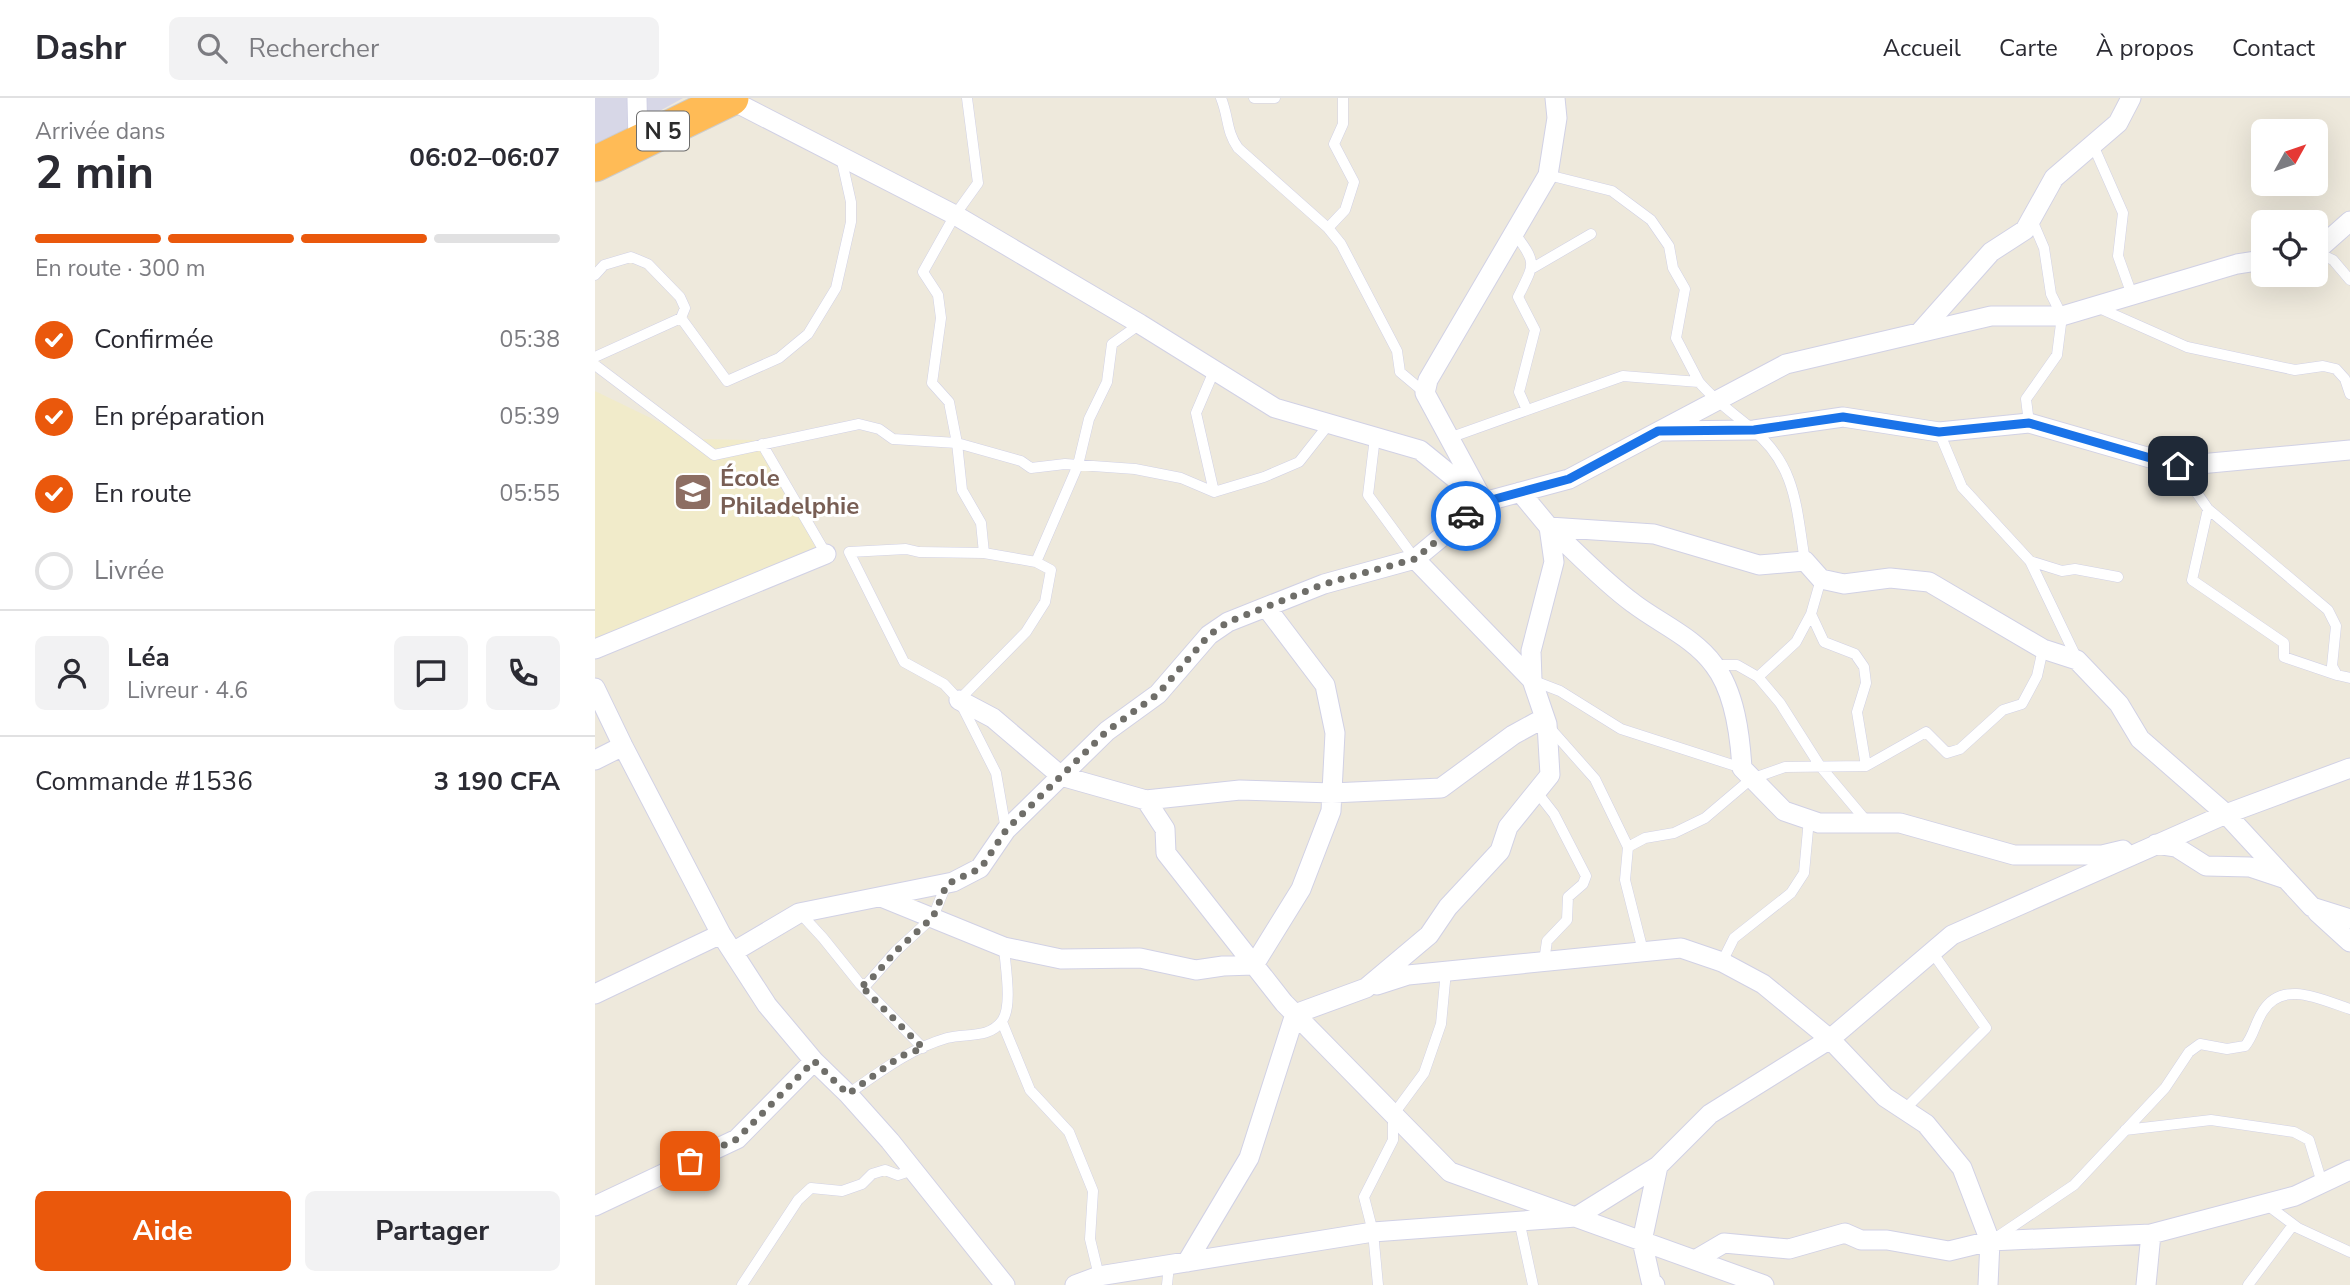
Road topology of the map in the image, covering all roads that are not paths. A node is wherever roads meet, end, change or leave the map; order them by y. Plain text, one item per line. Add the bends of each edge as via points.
1 (637, 98) edge
2 (967, 98) edge
3 (1221, 98) edge
4 (1254, 98) edge
5 (1275, 98) edge
6 (1343, 98) edge
7 (1555, 98) edge
8 (1570, 98) edge
9 (2131, 98) edge
10 (730, 99) edge
11 (1557, 118) junction
12 (638, 143) junction
13 (2093, 145) junction
14 (841, 157) junction
15 (595, 164) edge
16 (1548, 175) junction
17 (955, 215) junction
18 (2031, 219) junction
19 (2350, 220) edge
20 (1328, 228) junction
21 (1515, 234) junction
22 (1591, 234) dead end
23 (2328, 240) edge
24 (2328, 258) edge
25 (2251, 262) edge
26 (1531, 269) junction
27 (595, 275) edge
28 (2350, 280) edge
29 (2132, 295) junction
30 (2095, 306) junction
31 (2063, 316) junction
32 (681, 318) junction
33 (1140, 324) junction
34 (1920, 332) junction
35 (595, 357) edge
36 (595, 365) edge
37 (1214, 371) junction
38 (1699, 382) junction
39 (1425, 393) junction
40 (2350, 394) edge
41 (1714, 400) junction
42 (1527, 410) junction
43 (2029, 423) junction
44 (1329, 424) junction
45 (1754, 430) junction
46 (1658, 431) junction
47 (1939, 432) junction
48 (1375, 437) junction
49 (1449, 438) junction
50 (957, 443) junction
51 (762, 444) junction
52 (2350, 450) edge
53 (1078, 465) junction
54 (2178, 466) junction
55 (1215, 492) junction
56 (1520, 492) junction
57 (1484, 502) junction
58 (2208, 509) junction
59 (1549, 527) junction
60 (984, 553) junction
61 (826, 554) joint
62 (1415, 559) junction
63 (1805, 561) junction
64 (2030, 561) junction
65 (1036, 562) junction
66 (2118, 577) dead end
67 (1821, 579) junction
68 (1266, 607) junction
69 (1811, 614) junction
70 (595, 649) edge
71 (2043, 649) junction
72 (2077, 660) junction
73 (1714, 664) junction
74 (2337, 675) junction
75 (1758, 677) junction
76 (2350, 678) edge
77 (1532, 680) junction
78 (595, 688) edge
79 (959, 701) junction
80 (1546, 721) junction
81 (623, 746) junction
82 (595, 760) edge
83 (1820, 766) junction
84 (1866, 766) junction
85 (2350, 768) edge
86 (1747, 773) junction
87 (1061, 776) junction
88 (1536, 792) junction
89 (1332, 793) junction
90 (1146, 800) junction
91 (2226, 814) junction
92 (1809, 819) junction
93 (1868, 822) junction
94 (1006, 830) junction
95 (2160, 843) junction
96 (1628, 847) junction
97 (2285, 879) junction
98 (947, 884) junction
99 (880, 897) junction
100 (2312, 907) junction
101 (799, 913) junction
102 (933, 917) junction
103 (2350, 919) edge
104 (721, 934) junction
105 (2350, 942) edge
106 (1004, 947) junction
107 (1643, 951) junction
108 (733, 952) junction
109 (1932, 952) junction
110 (1544, 961) junction
111 (1722, 962) junction
112 (1254, 965) junction
113 (1446, 971) junction
114 (860, 985) junction
115 (1366, 988) junction
116 (595, 994) edge
117 (2350, 1009) edge
118 (1295, 1014) junction
119 (1002, 1022) junction
120 (1830, 1039) junction
121 (923, 1048) junction
122 (814, 1061) junction
123 (848, 1094) junction
124 (1905, 1110) junction
125 (1393, 1115) junction
126 (2125, 1130) junction
127 (1658, 1166) junction
128 (913, 1170) junction
129 (2350, 1170) edge
130 (2322, 1183) junction
131 (2266, 1204) junction
132 (595, 1206) edge
133 (1576, 1217) junction
134 (1519, 1219) junction
135 (2293, 1225) junction
136 (1373, 1232) junction
137 (2151, 1234) junction
138 (1642, 1241) junction
139 (1990, 1241) junction
140 (2350, 1252) edge
141 (1695, 1260) junction
142 (1178, 1263) junction
143 (1100, 1276) junction
144 (742, 1285) edge
145 (1006, 1285) edge
146 (1075, 1285) edge
147 (1167, 1285) edge
148 (1378, 1285) edge
149 (1533, 1285) edge
150 (1655, 1285) edge
151 (1764, 1285) edge
152 (1988, 1285) edge
153 (2146, 1285) edge
154 (2248, 1285) edge

1 - 12 street
2 - 17 lane via 978,183
3 - 20 lane via 1229,135 1238,148
4 - 5 lane
6 - 20 lane via 1343,124 1334,144 1354,182 1345,210
7 - 11 street
8 - 11 street
9 - 13 street via 2118,122
10 - 12 highway, N 5
10 - 14 street
11 - 16 street
12 - 15 highway, N 5
13 - 18 street via 2054,178
13 - 29 lane via 2123,213 2118,256
14 - 17 street
14 - 32 lane via 851,222 836,288 808,334 779,358 727,381
16 - 21 street
16 - 38 lane via 1612,191 1651,220 1669,246 1673,268 1685,289 1677,338
17 - 33 street
17 - 50 lane via 923,272 938,295 941,318 932,383 949,402
18 - 31 lane via 2044,248 2051,293
18 - 34 street via 2025,230 1991,252
19 - 23 street
20 - 39 lane via 1341,244 1397,351 1400,372
21 - 26 lane via 1531,256
21 - 39 street via 1428,380
22 - 26 lane
24 - 28 lane
25 - 29 street
26 - 42 lane via 1518,297 1535,330 1519,392
27 - 32 lane via 604,265 631,257 648,264 680,297 685,308
29 - 30 street
30 - 31 street
30 - 40 lane via 2187,347 2295,370 2336,369
31 - 34 street via 1991,316
31 - 43 lane via 2057,355 2027,399
32 - 35 lane
33 - 37 street
33 - 53 lane via 1112,344 1107,382 1089,419
34 - 41 street via 1786,364
36 - 51 lane via 714,455
37 - 44 street via 1275,408
37 - 55 lane via 1196,412
38 - 41 lane
38 - 42 lane via 1623,376
39 - 49 street
41 - 45 lane
41 - 46 street
42 - 49 lane
43 - 47 street
43 - 54 street
44 - 48 street
44 - 55 lane via 1299,462
45 - 46 street
45 - 47 street via 1843,417
45 - 63 lane via 1777,455 1791,480
46 - 56 street via 1569,479
47 - 64 lane via 1962,486
48 - 57 street via 1420,450
48 - 62 lane via 1368,495
49 - 57 street
50 - 51 lane via 893,439 859,424
50 - 53 lane via 1031,468
50 - 60 lane via 962,490 981,523
51 - 61 lane
52 - 54 street
53 - 55 lane via 1170,475
53 - 65 lane
54 - 58 lane
56 - 57 street
56 - 59 street
57 - 62 street
58 - 74 lane via 2327,610 2336,626 2332,666
58 - 74 lane via 2192,580 2284,643 2284,657
59 - 63 street via 1654,534 1759,565
59 - 73 street via 1630,602
59 - 77 street via 1554,562 1531,651
60 - 65 lane
60 - 79 lane via 849,552 904,662 944,684
61 - 70 street
62 - 68 street via 1324,584
62 - 77 street
63 - 67 street
64 - 66 lane via 2061,571
64 - 72 lane
65 - 79 lane via 1051,570 1045,601 1026,632
67 - 69 lane
67 - 71 street via 1844,584 1890,578 1929,582
68 - 87 street via 1209,635 1158,694 1107,731
68 - 89 street via 1325,685 1335,733
69 - 75 lane via 1796,642
69 - 84 lane via 1824,642 1855,654 1864,667 1857,712
71 - 72 street
71 - 84 lane via 2037,676 2022,704 2003,710 1960,749 1947,753 1926,733
72 - 91 street via 2119,704 2140,739
73 - 75 lane via 1737,665
73 - 86 street via 1726,685
74 - 76 lane
75 - 83 lane
77 - 80 street
77 - 86 lane via 1560,691 1621,729
78 - 81 street
79 - 87 street via 993,718
79 - 94 lane via 996,773
80 - 88 street via 1550,775
80 - 89 street via 1513,735 1441,788
80 - 96 lane via 1595,779
81 - 82 street
81 - 104 street
83 - 84 lane
83 - 86 lane
83 - 93 lane
85 - 91 street
86 - 92 street via 1784,811
86 - 96 lane via 1705,818 1674,834 1646,838
87 - 90 street
87 - 94 street
88 - 110 lane via 1554,814 1586,876 1568,897 1567,920 1547,941
88 - 115 street via 1508,827 1500,851 1448,907 1429,935
89 - 90 street via 1240,790
89 - 112 street via 1331,811 1301,889
90 - 112 street via 1165,830 1166,853
91 - 95 street
91 - 97 street
92 - 93 street
92 - 111 lane via 1804,873 1791,894 1734,938
93 - 95 street via 1901,822 2014,855 2102,855
94 - 98 street via 981,868
95 - 97 street via 2176,847 2206,866 2251,867
95 - 109 street via 1952,935
96 - 107 lane via 1625,880
97 - 100 street
98 - 99 street
98 - 102 lane
99 - 101 street
99 - 102 street
100 - 103 street
100 - 105 street
101 - 108 street
101 - 114 lane
102 - 106 street
102 - 114 lane via 867,984
104 - 108 street
104 - 116 street
106 - 112 street via 1061,959 1140,958 1196,970
106 - 119 lane via 1008,1009
107 - 110 street
107 - 111 street via 1681,948
108 - 122 street via 767,1005
109 - 120 street
109 - 124 lane via 1986,1028
110 - 113 street
111 - 120 street via 1763,984
112 - 118 street
113 - 115 street via 1408,975
113 - 125 lane via 1441,1024 1424,1073
114 - 121 lane
115 - 118 street
117 - 126 lane via 2298,993 2282,994 2263,1010 2245,1046 2227,1049 2200,1044 2189,1052 2165,1088
118 - 125 street
118 - 142 street via 1249,1158
119 - 121 lane via 983,1034 948,1038
119 - 143 lane via 1030,1090 1069,1132 1093,1191 1090,1239
120 - 124 street via 1885,1097
120 - 127 street via 1710,1114
121 - 123 lane via 901,1056
122 - 123 street
122 - 132 street via 737,1139
123 - 128 street
124 - 139 street via 1926,1124 1962,1168
125 - 133 street via 1450,1172
125 - 136 lane via 1393,1140 1364,1197
126 - 130 lane via 2211,1120 2294,1132 2309,1140
126 - 139 lane via 2074,1185
127 - 133 street
127 - 138 street
128 - 144 lane via 898,1175 884,1170 842,1191 811,1188 797,1200
128 - 145 street
129 - 130 street
130 - 131 street
131 - 135 lane
131 - 137 street
133 - 134 street
133 - 138 street
134 - 136 street
134 - 149 lane
135 - 140 lane
135 - 154 lane
136 - 142 street
136 - 148 lane
137 - 139 street
137 - 153 street
138 - 141 street
138 - 150 street
139 - 141 street via 1949,1251 1845,1234 1789,1249 1724,1243
139 - 152 street
141 - 151 street
142 - 143 street
142 - 147 lane
143 - 146 street

